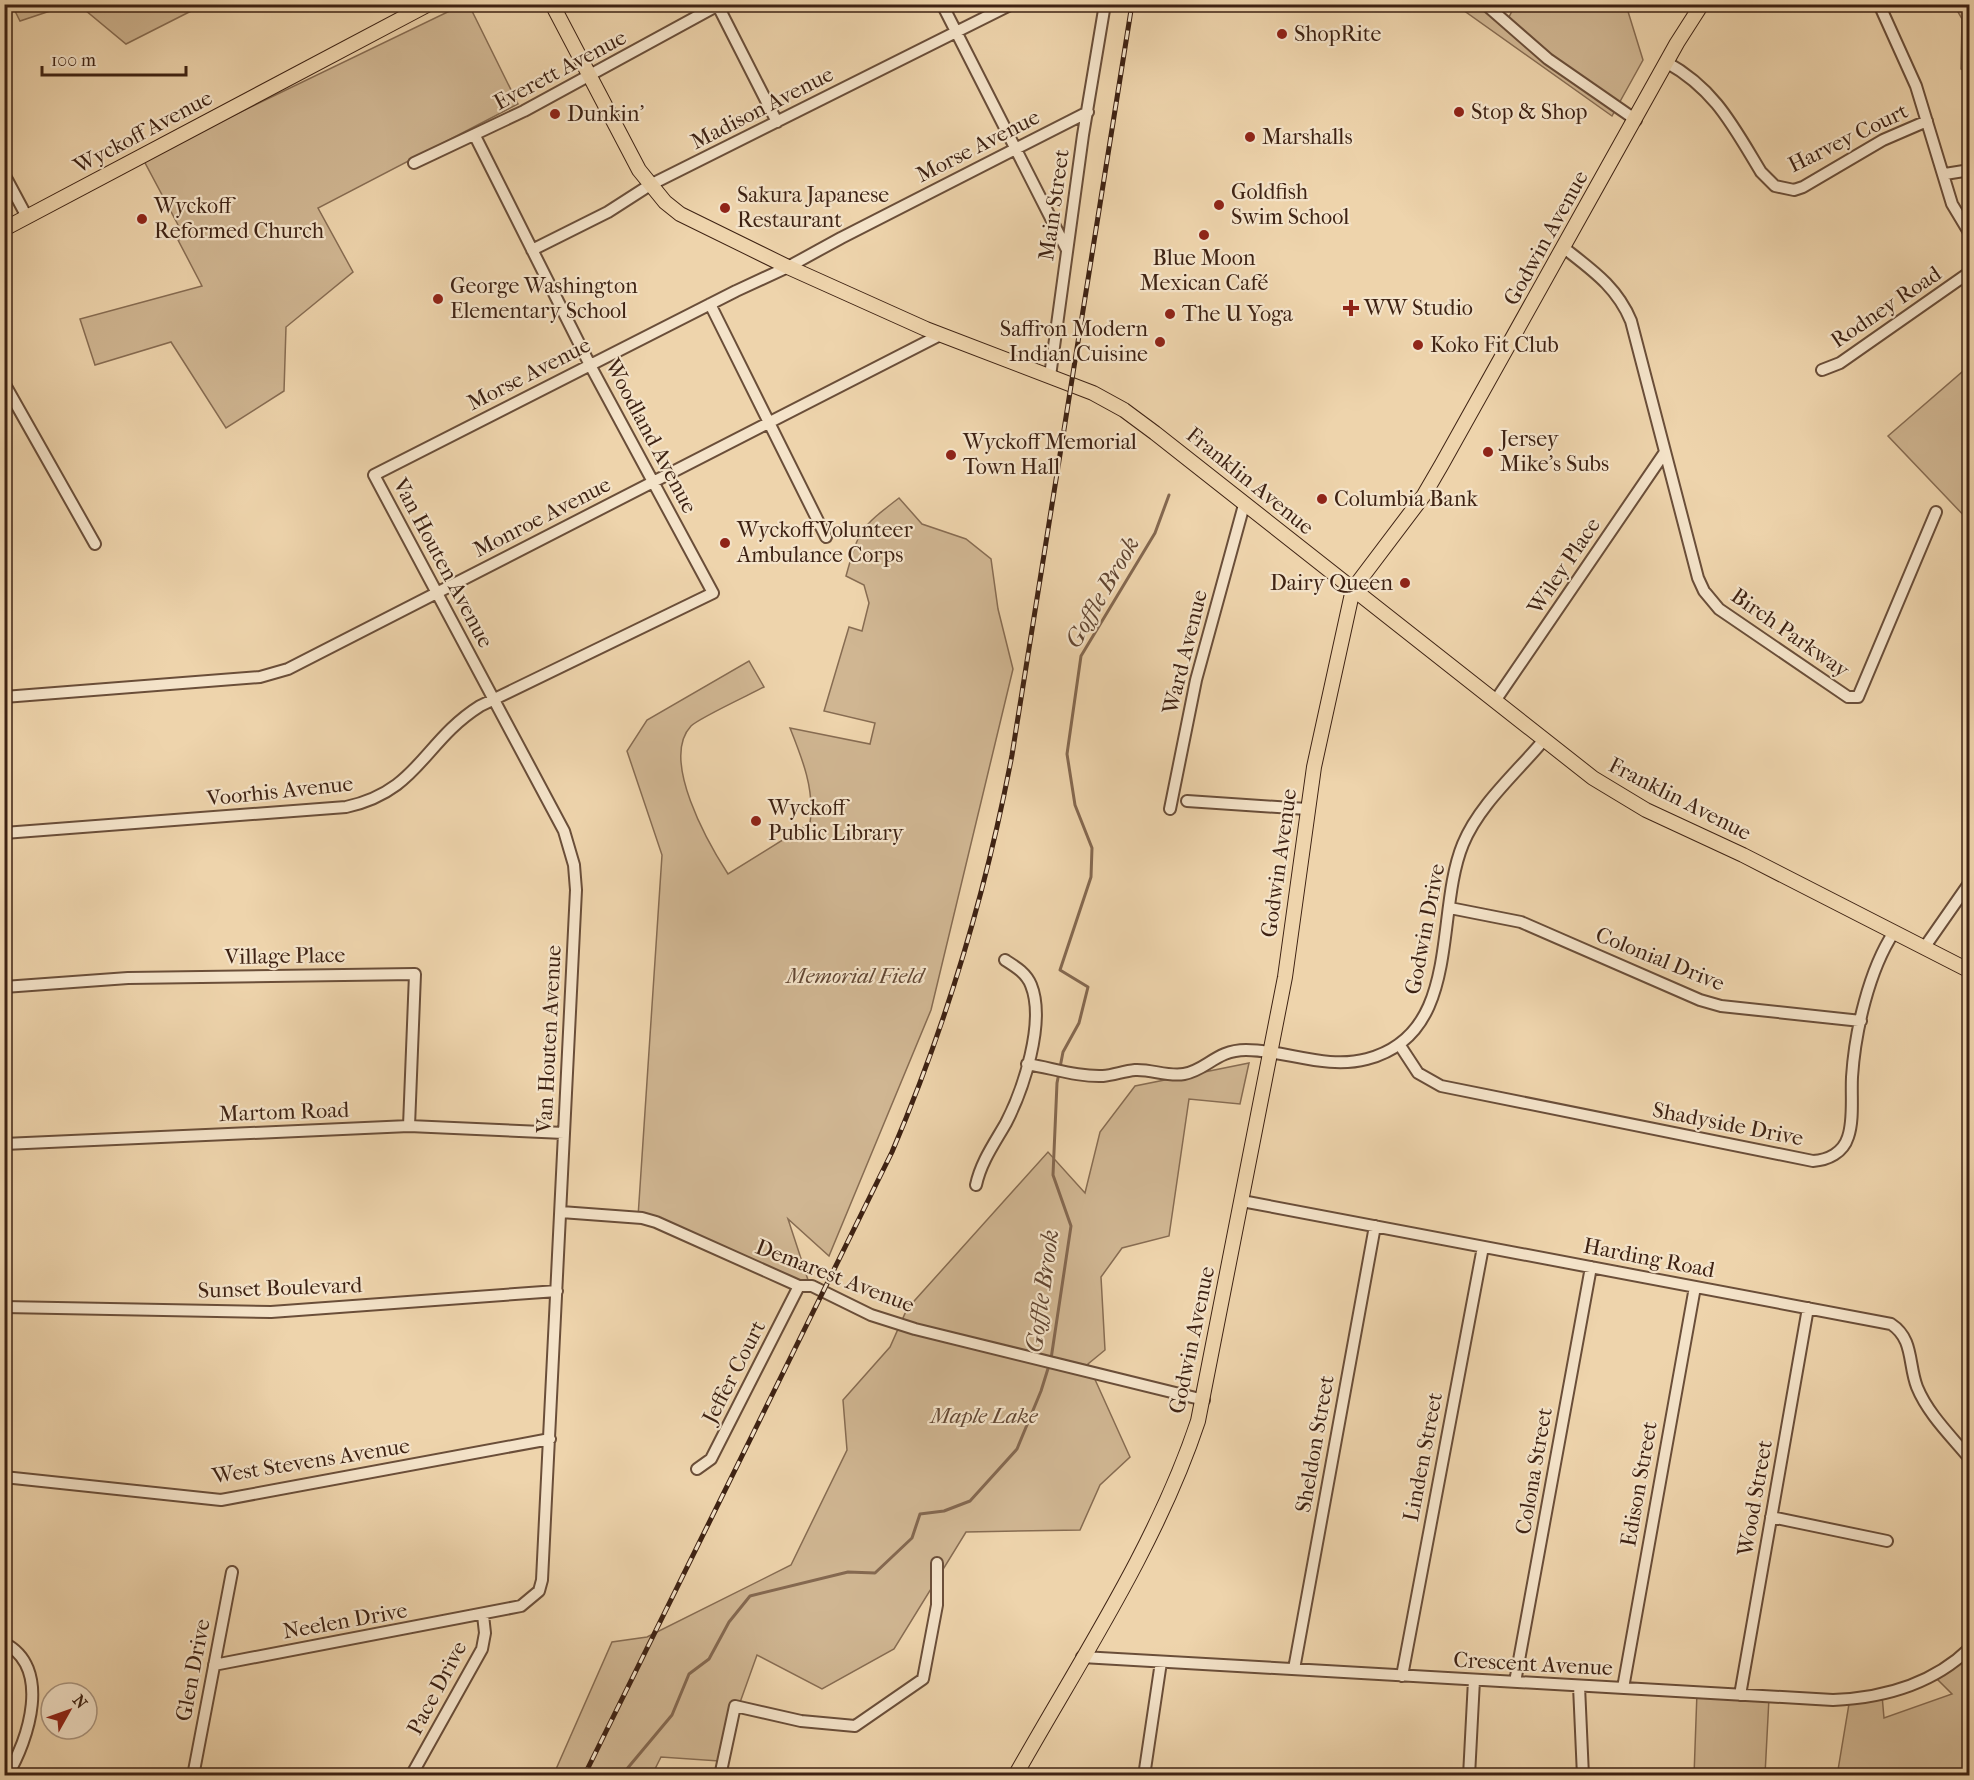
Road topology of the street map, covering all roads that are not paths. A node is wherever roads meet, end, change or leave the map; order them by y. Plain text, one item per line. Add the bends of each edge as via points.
1 (552, 4) edge
2 (942, 4) edge
3 (1012, 4) edge
4 (1105, 4) edge
5 (1485, 4) edge
6 (1702, 4) edge
7 (1879, 4) edge
8 (428, 5) edge
9 (719, 5) edge
10 (956, 32) junction
11 (1666, 62) junction
12 (590, 76) junction
13 (1088, 112) junction
14 (1636, 120) junction
15 (777, 122) junction
16 (1927, 122) junction
17 (475, 136) junction
18 (1015, 149) junction
19 (414, 163) dead end
20 (1970, 171) edge
21 (4, 174) edge
22 (1945, 174) junction
23 (650, 185) junction
24 (27, 216) junction
25 (4, 229) edge
26 (1970, 234) edge
27 (1564, 248) junction
28 (532, 250) junction
29 (1067, 250) junction
30 (788, 267) junction
31 (1970, 272) edge
32 (710, 304) junction
33 (940, 334) junction
34 (590, 365) junction
35 (1822, 370) dead end
36 (1050, 376) junction
37 (4, 383) edge
38 (768, 423) junction
39 (1665, 452) junction
40 (374, 475) joint
41 (652, 482) junction
42 (1244, 506) junction
43 (1936, 512) dead end
44 (826, 537) dead end
45 (95, 544) dead end
46 (1353, 589) junction
47 (437, 593) junction
48 (712, 593) joint
49 (4, 697) edge
50 (494, 700) junction
51 (1495, 701) junction
52 (1543, 741) junction
53 (1186, 801) dead end
54 (1170, 809) dead end
55 (1307, 809) junction
56 (4, 833) edge
57 (1970, 882) edge
58 (1450, 908) junction
59 (1894, 932) junction
60 (1924, 948) junction
61 (1005, 960) dead end
62 (1970, 971) edge
63 (4, 987) edge
64 (1861, 1021) junction
65 (1399, 1044) junction
66 (1270, 1054) junction
67 (1027, 1064) junction
68 (409, 1126) junction
69 (564, 1133) junction
70 (4, 1143) edge
71 (976, 1185) dead end
72 (1242, 1201) junction
73 (561, 1212) junction
74 (1375, 1226) junction
75 (1483, 1247) junction
76 (1591, 1267) junction
77 (799, 1286) junction
78 (1695, 1287) junction
79 (557, 1291) junction
80 (4, 1307) edge
81 (1808, 1308) junction
82 (1204, 1400) junction
83 (550, 1439) junction
84 (1970, 1459) edge
85 (697, 1469) dead end
86 (4, 1478) edge
87 (1771, 1517) junction
88 (1887, 1541) dead end
89 (937, 1563) dead end
90 (232, 1572) dead end
91 (483, 1615) junction
92 (4, 1643) edge
93 (1970, 1648) edge
94 (1082, 1657) junction
95 (1161, 1662) junction
96 (214, 1665) junction
97 (1294, 1669) junction
98 (1402, 1676) junction
99 (1474, 1680) junction
100 (1515, 1682) junction
101 (1579, 1686) junction
102 (1623, 1688) junction
103 (1740, 1695) junction
104 (7, 1776) edge
105 (193, 1776) edge
106 (411, 1776) edge
107 (720, 1776) edge
108 (1015, 1776) edge
109 (1144, 1776) edge
110 (1469, 1776) edge
111 (1583, 1776) edge

1 - 12 main road, Franklin Avenue
2 - 10 street
3 - 10 street, Madison Avenue
4 - 13 street, Main Street
5 - 14 street via 1548,59
6 - 11 main road, Godwin Avenue
7 - 16 street via 1908,63
8 - 24 main road, Wyckoff Avenue
9 - 12 street, Everett Avenue
9 - 15 street
10 - 15 street, Madison Avenue
10 - 18 street
11 - 14 main road, Godwin Avenue
11 - 16 street, Harvey Court via 1699,82 1713,96 1761,172 1784,189 1803,187 1883,140
12 - 17 street, Everett Avenue
12 - 23 main road, Franklin Avenue
13 - 18 street, Morse Avenue
13 - 29 street, Main Street
14 - 27 main road, Godwin Avenue
15 - 23 street, Madison Avenue
16 - 22 street
17 - 19 street, Everett Avenue
17 - 28 street, Woodland Avenue
18 - 29 street
18 - 30 street, Morse Avenue
20 - 22 street
21 - 24 street
22 - 26 street via 1952,204
23 - 28 street, Madison Avenue via 608,212
23 - 30 main road, Franklin Avenue via 680,214
24 - 25 main road, Wyckoff Avenue
27 - 39 street, Birch Parkway via 1604,279 1625,307
27 - 46 main road, Godwin Avenue via 1424,495
28 - 34 street, Woodland Avenue
29 - 36 street, Main Street
30 - 32 street, Morse Avenue
30 - 33 main road, Franklin Avenue
31 - 35 street, Rodney Road via 1840,363
32 - 34 street, Morse Avenue
32 - 38 street
33 - 36 main road, Franklin Avenue
33 - 38 street, Monroe Avenue
34 - 40 street, Morse Avenue
34 - 41 street, Woodland Avenue
36 - 42 main road, Franklin Avenue via 1124,410
37 - 45 street
38 - 41 street, Monroe Avenue
38 - 44 street
39 - 43 street, Birch Parkway via 1698,578 1711,601 1853,699 1862,694
39 - 51 street, Wiley Place
40 - 47 street, Van Houten Avenue
41 - 47 street, Monroe Avenue
41 - 48 street, Woodland Avenue
42 - 46 main road, Franklin Avenue
42 - 54 street, Ward Avenue via 1196,680
46 - 51 main road, Franklin Avenue
46 - 55 main road, Godwin Avenue
47 - 49 street, Monroe Avenue via 274,674
47 - 50 street, Van Houten Avenue
48 - 50 street, Voorhis Avenue
50 - 56 street, Voorhis Avenue via 450,727 405,781 362,804
50 - 69 street, Van Houten Avenue via 564,831 574,865
51 - 52 main road, Franklin Avenue
52 - 58 street, Godwin Drive via 1482,812 1464,841
52 - 59 main road, Franklin Avenue via 1646,810
53 - 55 street
55 - 66 main road, Godwin Avenue via 1285,977
57 - 60 street
58 - 64 street, Colonial Drive via 1521,922 1721,1006
58 - 65 street, Godwin Drive via 1434,997 1420,1022
59 - 60 main road, Franklin Avenue
59 - 64 street, Shadyside Drive via 1878,961
60 - 62 main road, Franklin Avenue
61 - 67 street via 1026,976 1034,994 1035,1030
63 - 68 street, Village Place via 128,978 415,974
64 - 65 street, Shadyside Drive via 1853,1067 1849,1136 1838,1152 1822,1161 1441,1086 1425,1080
65 - 66 street, Godwin Drive via 1352,1062
66 - 67 street, Godwin Drive via 1231,1051 1196,1070 1176,1075 1134,1070 1087,1075
66 - 72 main road, Godwin Avenue
67 - 71 street via 1006,1123 984,1159
68 - 69 street, Martom Road
68 - 70 street, Martom Road
69 - 73 street, Van Houten Avenue
72 - 74 street, Harding Road
72 - 82 main road, Godwin Avenue
73 - 77 street, Demarest Avenue via 656,1222
73 - 79 street, Van Houten Avenue
74 - 75 street, Harding Road
74 - 97 street, Sheldon Street
75 - 76 street, Harding Road
75 - 98 street, Linden Street
76 - 78 street, Harding Road
76 - 100 street, Colona Street
77 - 82 street, Demarest Avenue via 812,1286 871,1315 915,1329
77 - 85 street, Jeffer Court via 711,1459
78 - 81 street, Harding Road
78 - 102 street, Edison Street
79 - 80 street, Sunset Boulevard via 271,1312
79 - 83 street, Van Houten Avenue
81 - 84 street, Harding Road via 1887,1323 1899,1329 1908,1344 1922,1398
81 - 87 street, Wood Street
82 - 94 main road, Godwin Avenue via 1170,1497
83 - 86 street, West Stevens Avenue via 221,1500
83 - 91 street, Van Houten Avenue via 539,1591 521,1606
87 - 88 street
87 - 103 street, Wood Street
89 - 107 street via 937,1605 923,1679 855,1726 801,1721 735,1706
90 - 96 street, Glen Drive
91 - 96 street, Neelen Drive
91 - 106 street, Pace Drive via 482,1649
92 - 104 street via 29,1665 34,1684 21,1744
93 - 103 street, Crescent Avenue via 1919,1682 1879,1695 1833,1700
94 - 95 street, Crescent Avenue
94 - 108 main road, Godwin Avenue
95 - 97 street, Crescent Avenue
95 - 109 street
96 - 105 street, Glen Drive
97 - 98 street, Crescent Avenue
98 - 99 street, Crescent Avenue
99 - 100 street, Crescent Avenue
99 - 110 street
100 - 101 street, Crescent Avenue
101 - 102 street, Crescent Avenue
101 - 111 street
102 - 103 street, Crescent Avenue

